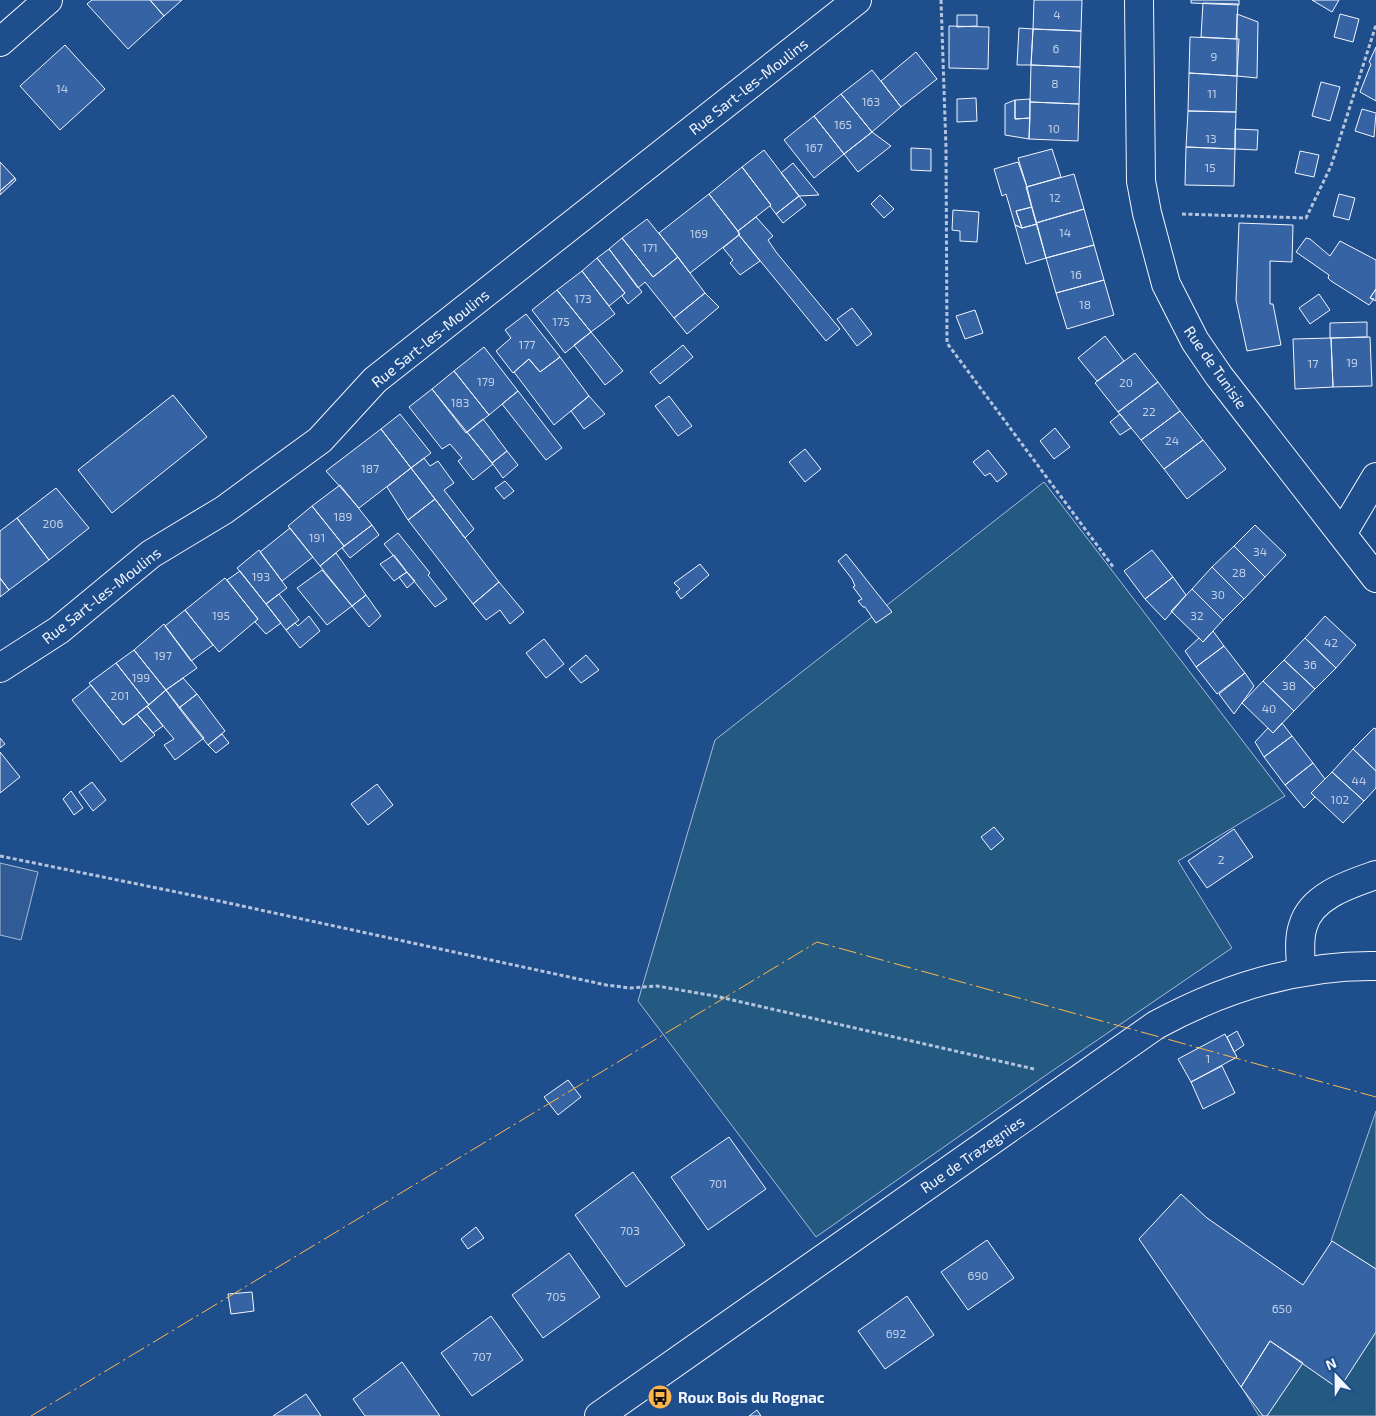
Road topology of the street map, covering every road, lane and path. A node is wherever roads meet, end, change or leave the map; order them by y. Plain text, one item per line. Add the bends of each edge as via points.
1 (48, 0) edge
2 (857, 0) edge
3 (941, 0) edge
4 (1139, 0) edge
5 (1376, 25) edge
6 (0, 42) edge
7 (1147, 213) junction
8 (1376, 477) edge
9 (1342, 534) junction
10 (1114, 568) dead end
11 (1376, 578) edge
12 (0, 668) edge
13 (0, 856) edge
14 (1376, 875) edge
15 (1376, 966) edge
16 (1302, 972) junction
17 (1062, 1091) junction
18 (599, 1416) edge

1 - 6 street
2 - 12 street, Rue Sart-les-Moulins via 375,380 320,440 224,510 151,554 59,630
3 - 10 path via 947,344
4 - 7 street, Rue de Tunisie via 1141,181
5 - 7 path via 1331,166 1306,218
7 - 9 street, Rue de Tunisie via 1166,284 1194,341
8 - 9 street
9 - 11 street, Rue de Tunisie
13 - 17 path via 606,985 630,988 658,986 715,996 1049,1073
14 - 16 street via 1338,889 1313,908 1303,925 1300,947
15 - 16 street, Rue de Trazegnies via 1331,967
16 - 17 street, Rue de Trazegnies via 1249,985 1185,1010 1156,1025
17 - 18 street, Rue de Trazegnies

